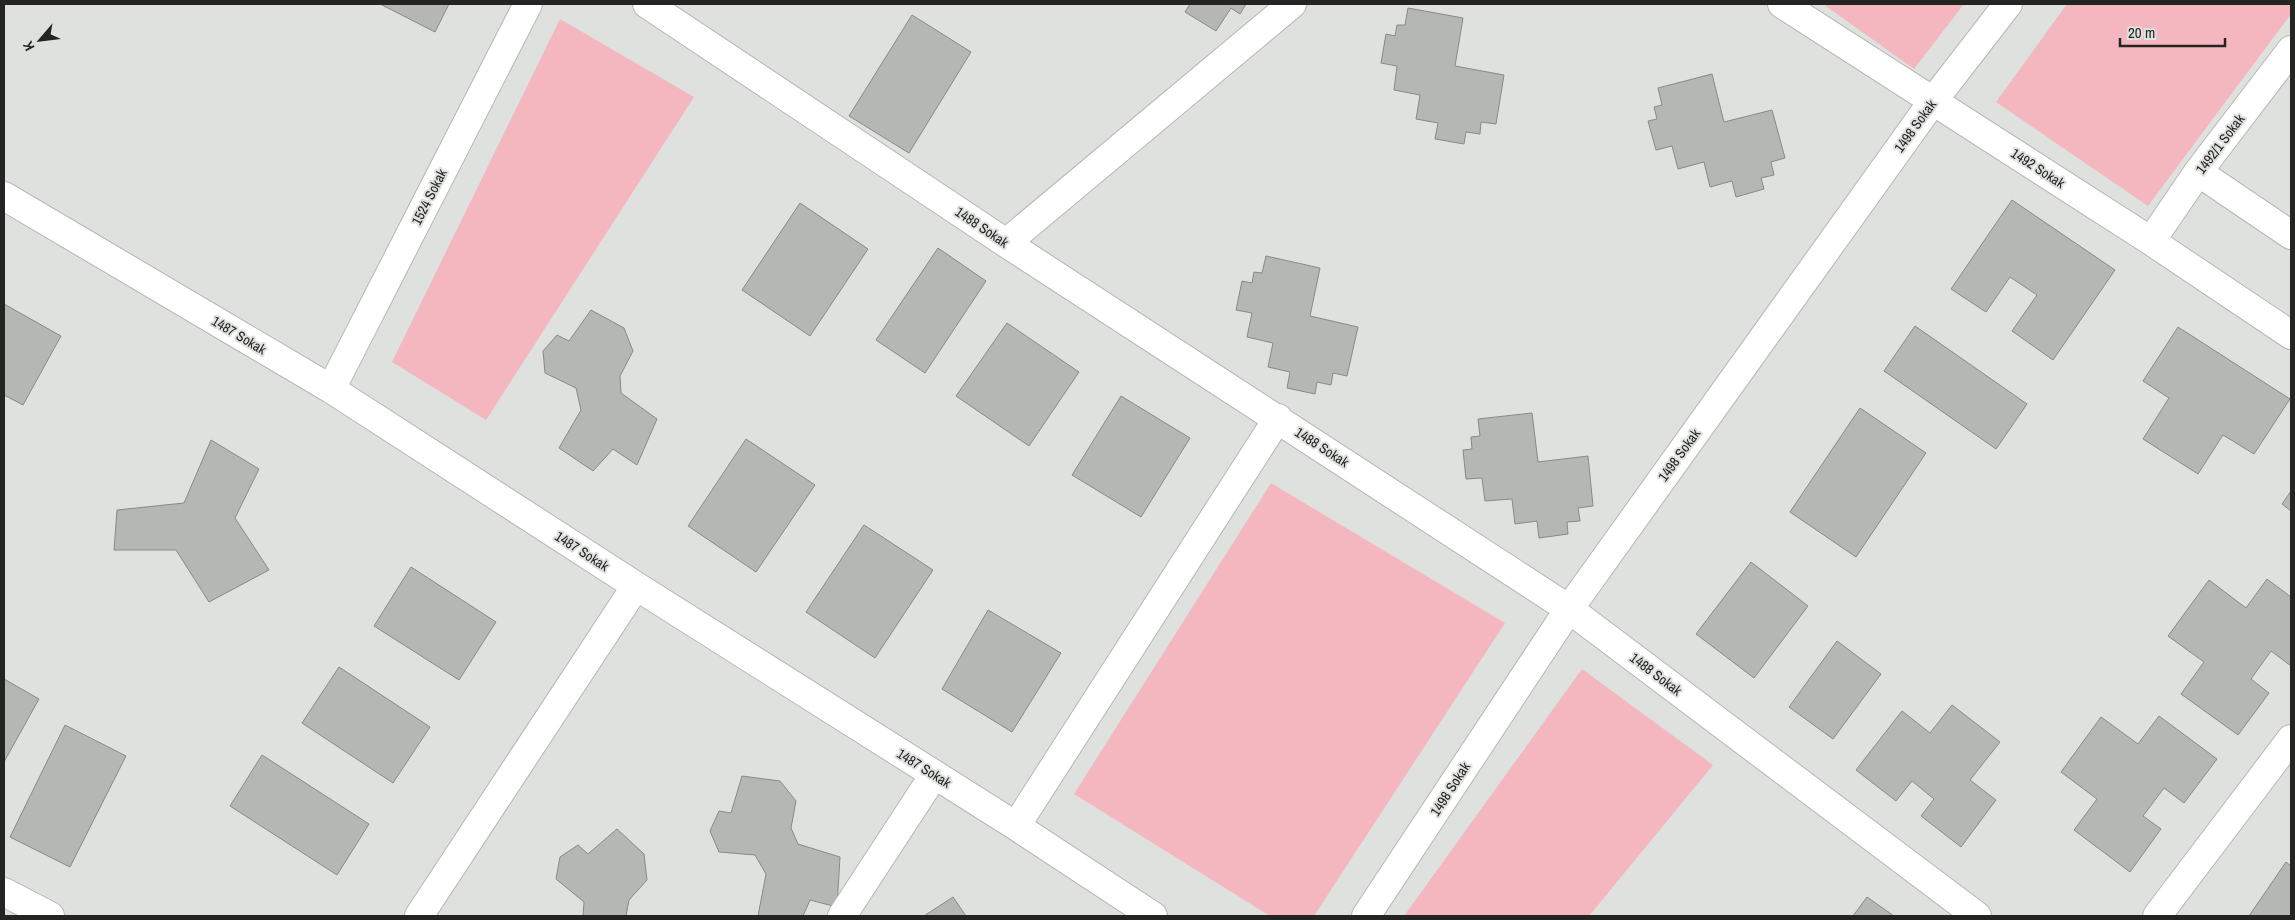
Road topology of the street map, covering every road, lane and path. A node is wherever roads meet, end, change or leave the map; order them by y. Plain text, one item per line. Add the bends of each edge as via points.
1 (528, 4) edge
2 (647, 4) edge
3 (1292, 4) edge
4 (1782, 4) edge
5 (2008, 4) edge
6 (2291, 50) edge
7 (1933, 101) junction
8 (2198, 172) junction
9 (4, 196) edge
10 (2291, 235) edge
11 (2151, 241) junction
12 (1006, 244) junction
13 (2291, 335) edge
14 (331, 390) junction
15 (1278, 418) junction
16 (636, 586) junction
17 (1569, 609) junction
18 (2291, 739) edge
19 (934, 775) junction
20 (1016, 826) junction
21 (4, 892) edge
22 (50, 916) edge
23 (419, 916) edge
24 (842, 916) edge
25 (1153, 916) edge
26 (1366, 916) edge
27 (1977, 916) edge
28 (2157, 916) edge

1 - 14 street, 1524 Sokak
2 - 12 street, 1488 Sokak
3 - 12 street
4 - 7 street, 1492 Sokak
5 - 7 street, 1498 Sokak
6 - 8 street, 1492/1 Sokak
7 - 11 street, 1492 Sokak
7 - 17 street, 1498 Sokak
8 - 10 street
8 - 11 street, 1492/1 Sokak
9 - 14 street, 1487 Sokak
11 - 13 street, 1492 Sokak
12 - 15 street, 1488 Sokak
14 - 16 street, 1487 Sokak
15 - 17 street, 1488 Sokak
15 - 20 street
16 - 19 street, 1487 Sokak
16 - 23 street
17 - 26 street, 1498 Sokak
17 - 27 street, 1488 Sokak
18 - 28 street
19 - 20 street, 1487 Sokak
19 - 24 street
20 - 25 street, 1487 Sokak
21 - 22 street

